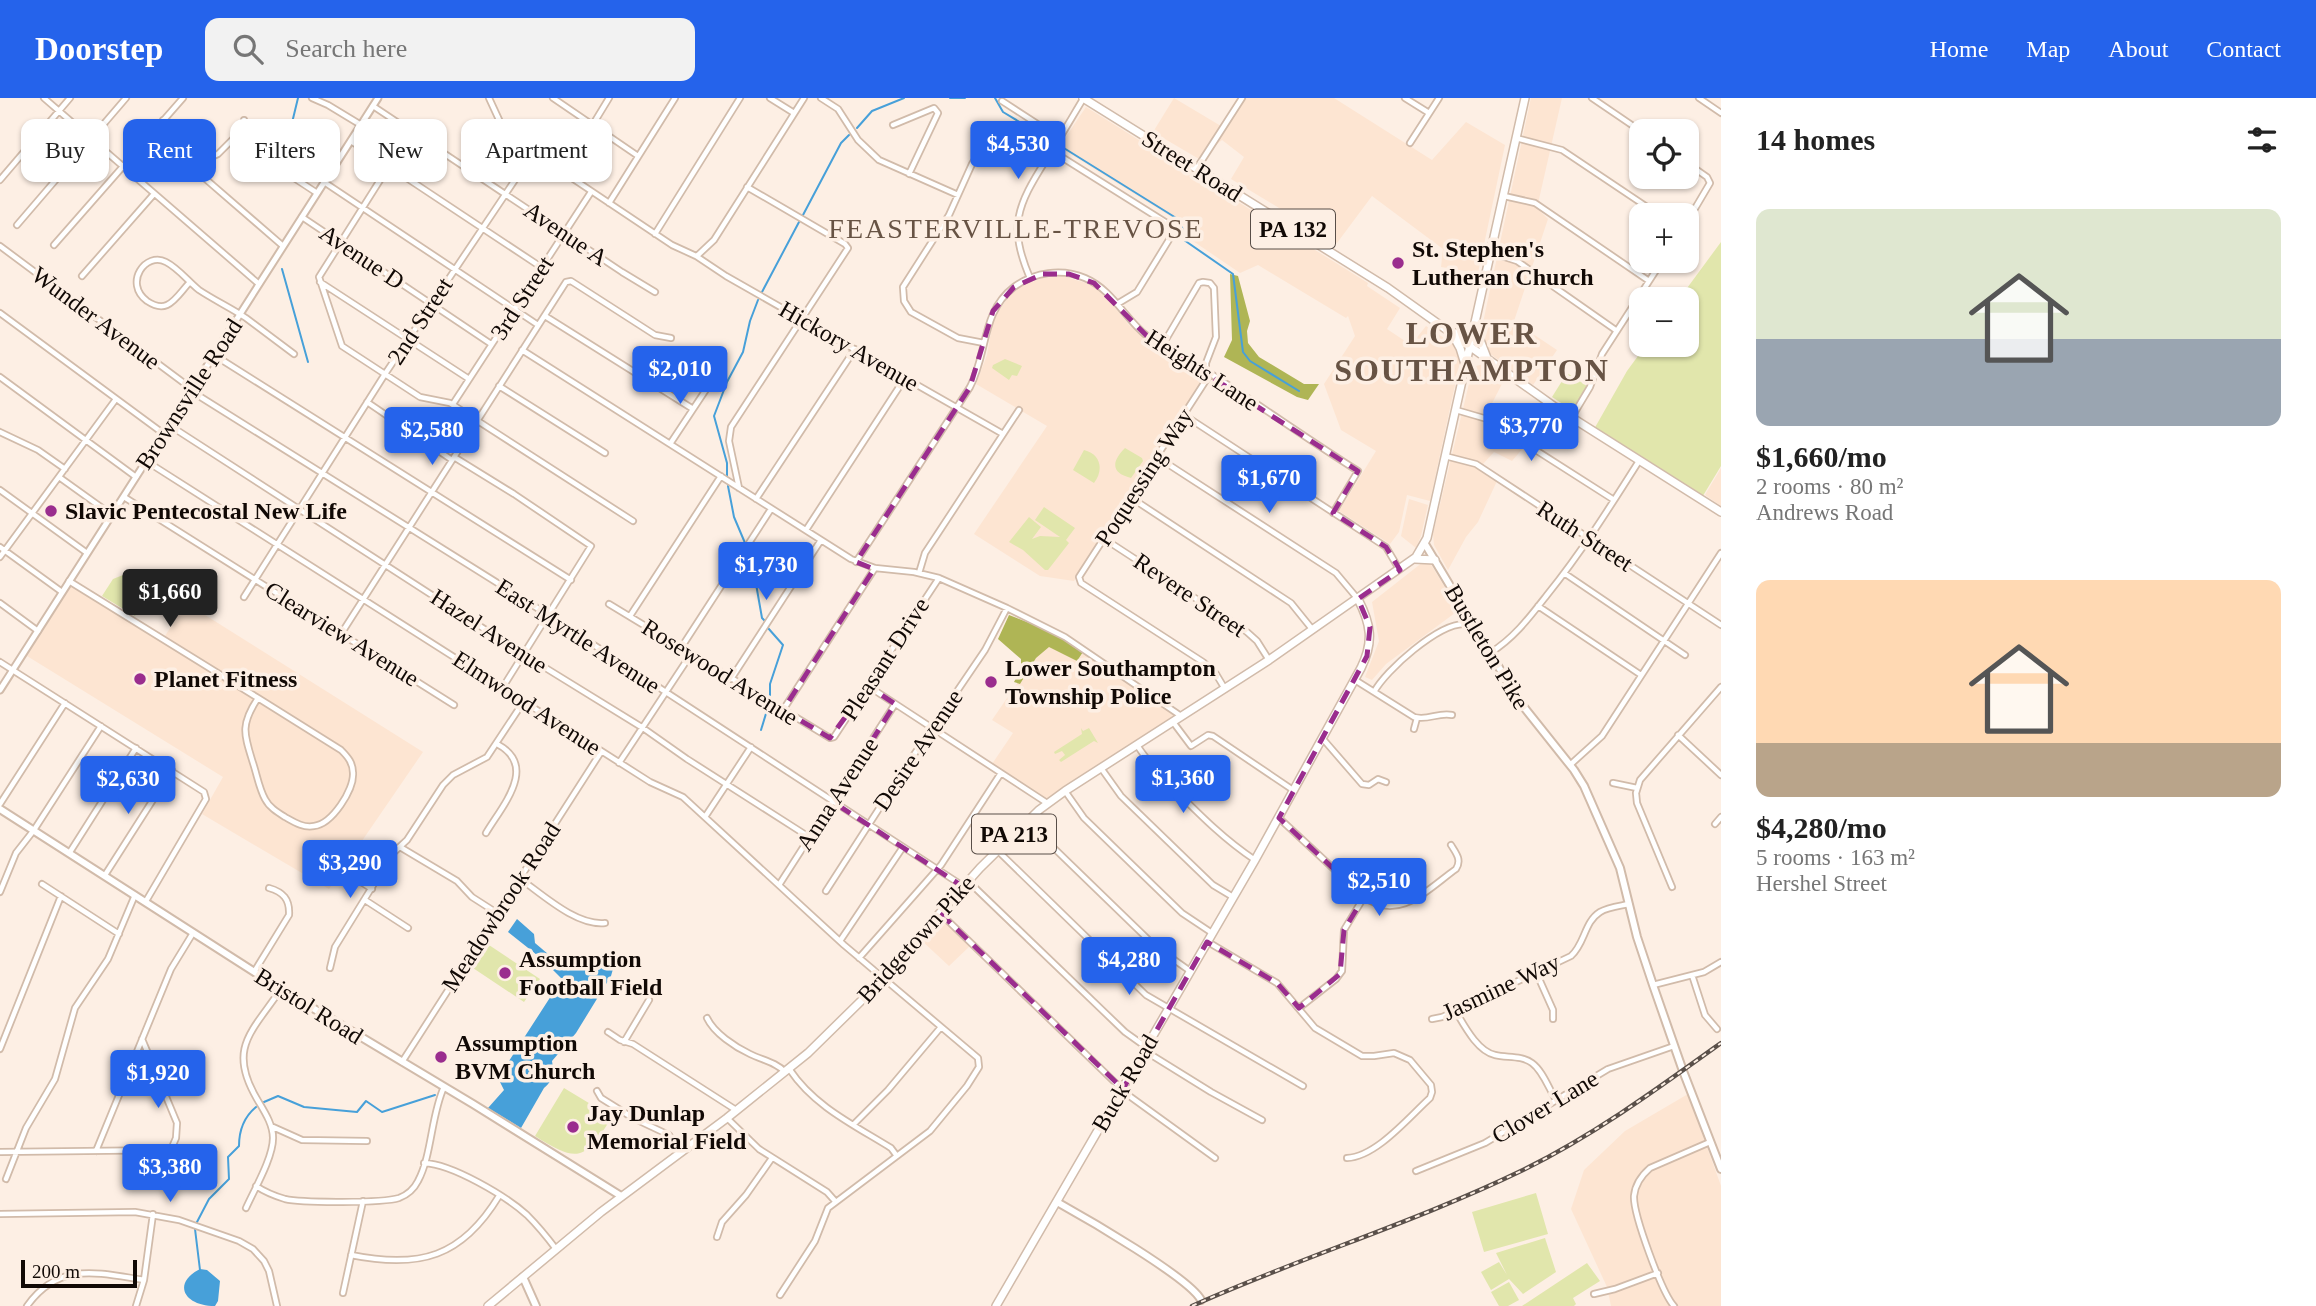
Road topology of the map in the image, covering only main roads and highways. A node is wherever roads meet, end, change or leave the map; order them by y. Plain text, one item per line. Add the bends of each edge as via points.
1 (1083, 98) edge
2 (1525, 98) edge
3 (1475, 327) junction
4 (1449, 333) junction
5 (1470, 348) junction
6 (1489, 361) junction
7 (1465, 368) junction
8 (1721, 512) edge
9 (1425, 544) junction
10 (1414, 559) junction
11 (1434, 560) junction
12 (1358, 599) junction
13 (0, 807) edge
14 (1721, 1169) edge
15 (621, 1196) junction
16 (1057, 1202) junction
17 (523, 1277) junction
18 (1201, 1300) dead end
19 (488, 1306) edge
20 (536, 1306) edge
21 (996, 1306) edge

1 - 4 main road, Street Road / PA 132 via 1394,292
2 - 3 main road
3 - 4 main road via 1464,334
3 - 5 main road
3 - 6 main road
4 - 5 main road, Street Road / PA 132
4 - 7 main road via 1460,348
5 - 6 main road, Street Road / PA 132
5 - 7 main road
6 - 7 main road via 1473,361
6 - 8 main road, Street Road / PA 132
7 - 9 main road
9 - 10 main road, Bridgetown Pike
9 - 11 main road, Bustleton Pike
10 - 11 main road
10 - 12 main road, Bridgetown Pike
11 - 14 main road, Bustleton Pike via 1530,718 1584,786 1615,855 1653,985
12 - 15 main road, Bridgetown Pike / PA 213 via 1048,804 965,884 824,1039 737,1111
12 - 16 main road, Buck Road via 1371,635 1367,656
13 - 15 main road, Bristol Road via 281,989
15 - 17 main road, Bridgetown Pike / PA 213
16 - 18 main road via 1166,1270
16 - 21 main road, Buck Road
17 - 19 main road, Bridgetown Pike / PA 213
17 - 20 main road

